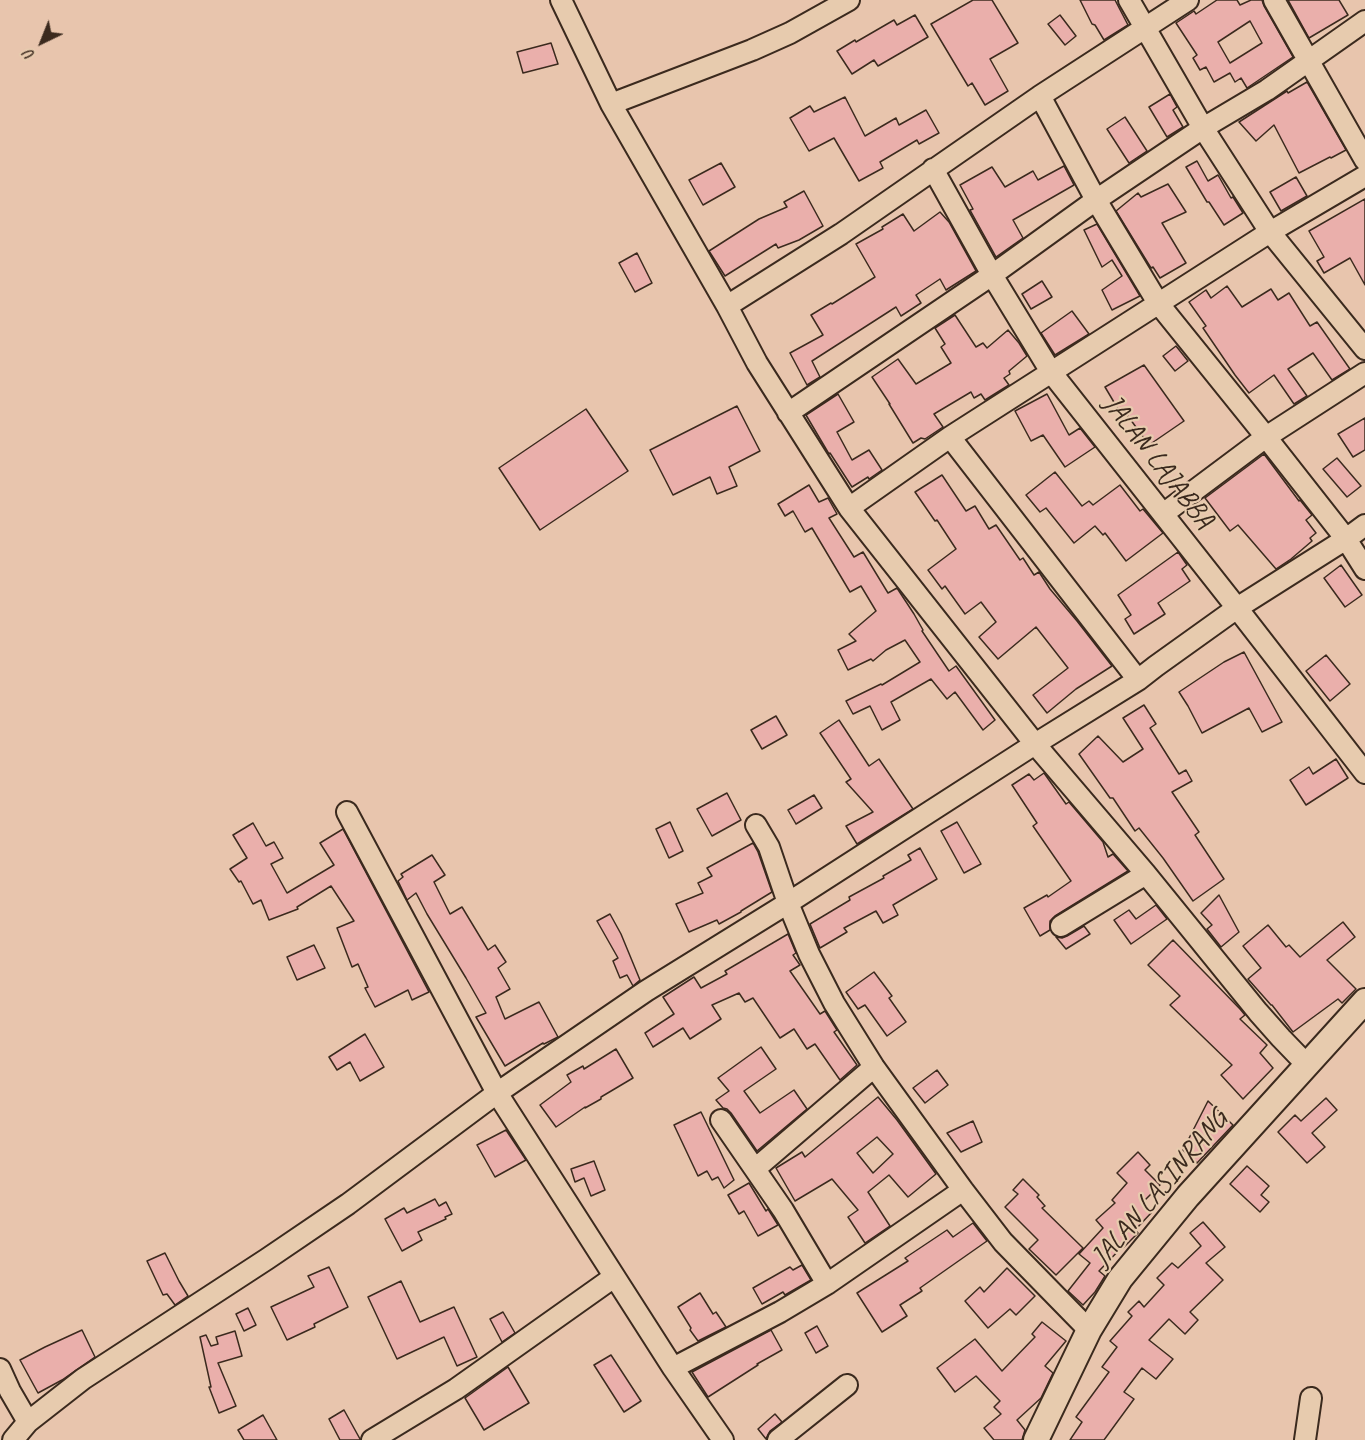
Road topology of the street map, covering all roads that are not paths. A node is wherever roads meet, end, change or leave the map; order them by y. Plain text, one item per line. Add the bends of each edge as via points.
1 (561, 0) edge
2 (849, 0) edge
3 (1129, 0) edge
4 (1188, 0) edge
5 (1274, 0) edge
6 (1365, 21) edge
7 (1146, 28) junction
8 (1308, 60) junction
9 (1040, 96) junction
10 (611, 104) junction
11 (1203, 128) junction
12 (1365, 160) edge
13 (933, 169) junction
14 (1365, 176) edge
15 (1096, 200) junction
16 (1270, 232) junction
17 (992, 275) junction
18 (1158, 303) junction
19 (727, 306) junction
20 (1365, 349) edge
21 (1051, 372) junction
22 (1365, 373) edge
23 (789, 412) junction
24 (950, 437) junction
25 (1266, 437) junction
26 (849, 508) junction
27 (1163, 514) junction
28 (1365, 525) edge
29 (1346, 539) junction
30 (1365, 569) edge
31 (1237, 608) junction
32 (1138, 680) junction
33 (1035, 744) junction
34 (1365, 773) edge
35 (346, 812) dead end
36 (756, 825) dead end
37 (1146, 874) junction
38 (788, 903) junction
39 (1061, 926) dead end
40 (1365, 1001) edge
41 (1307, 1065) junction
42 (874, 1067) junction
43 (497, 1093) junction
44 (721, 1120) dead end
45 (755, 1169) junction
46 (963, 1190) junction
47 (614, 1277) junction
48 (827, 1284) junction
49 (1089, 1330) junction
50 (673, 1368) junction
51 (0, 1369) edge
52 (847, 1385) dead end
53 (1311, 1398) dead end
54 (28, 1422) junction
55 (13, 1440) edge
56 (372, 1440) edge
57 (723, 1440) edge
58 (778, 1440) edge
59 (1036, 1440) edge
60 (1305, 1440) edge

1 - 10 street
2 - 10 street via 752,50
3 - 7 street
4 - 7 street
5 - 8 street
6 - 8 street
7 - 9 street
7 - 11 street
8 - 11 street via 1268,90
8 - 12 street
9 - 13 street
9 - 15 street
10 - 19 street
11 - 15 street
11 - 16 street
13 - 17 street, JALAN LAJABBA
13 - 19 street via 841,234
14 - 16 street
15 - 17 street
15 - 18 street
16 - 18 street
16 - 20 street
17 - 21 street, JALAN LAJABBA
17 - 23 street
18 - 21 street
18 - 25 street
19 - 23 street
21 - 24 street
21 - 27 street, JALAN LAJABBA
22 - 25 street
23 - 26 street
24 - 26 street
24 - 32 street
25 - 27 street
25 - 29 street
26 - 33 street
27 - 31 street, JALAN LAJABBA
28 - 29 street
29 - 30 street
29 - 31 street
31 - 32 street
31 - 34 street, JALAN LAJABBA
32 - 33 street
33 - 37 street
33 - 38 street
35 - 43 street
36 - 38 street via 769,847
37 - 39 street
37 - 41 street via 1258,1012
38 - 42 street via 834,1003
38 - 43 street via 646,991
40 - 41 street, JALAN LASINRANG
41 - 49 street, JALAN LASINRANG via 1148,1243
42 - 45 street
42 - 46 street
43 - 47 street
43 - 54 street via 348,1204 83,1379
44 - 45 street
45 - 48 street
46 - 48 street
46 - 49 street via 1003,1242
47 - 50 street
47 - 56 street via 456,1389
48 - 50 street
49 - 59 street, JALAN LASINRANG
50 - 57 street
51 - 54 street
52 - 58 street
53 - 60 street
54 - 55 street

